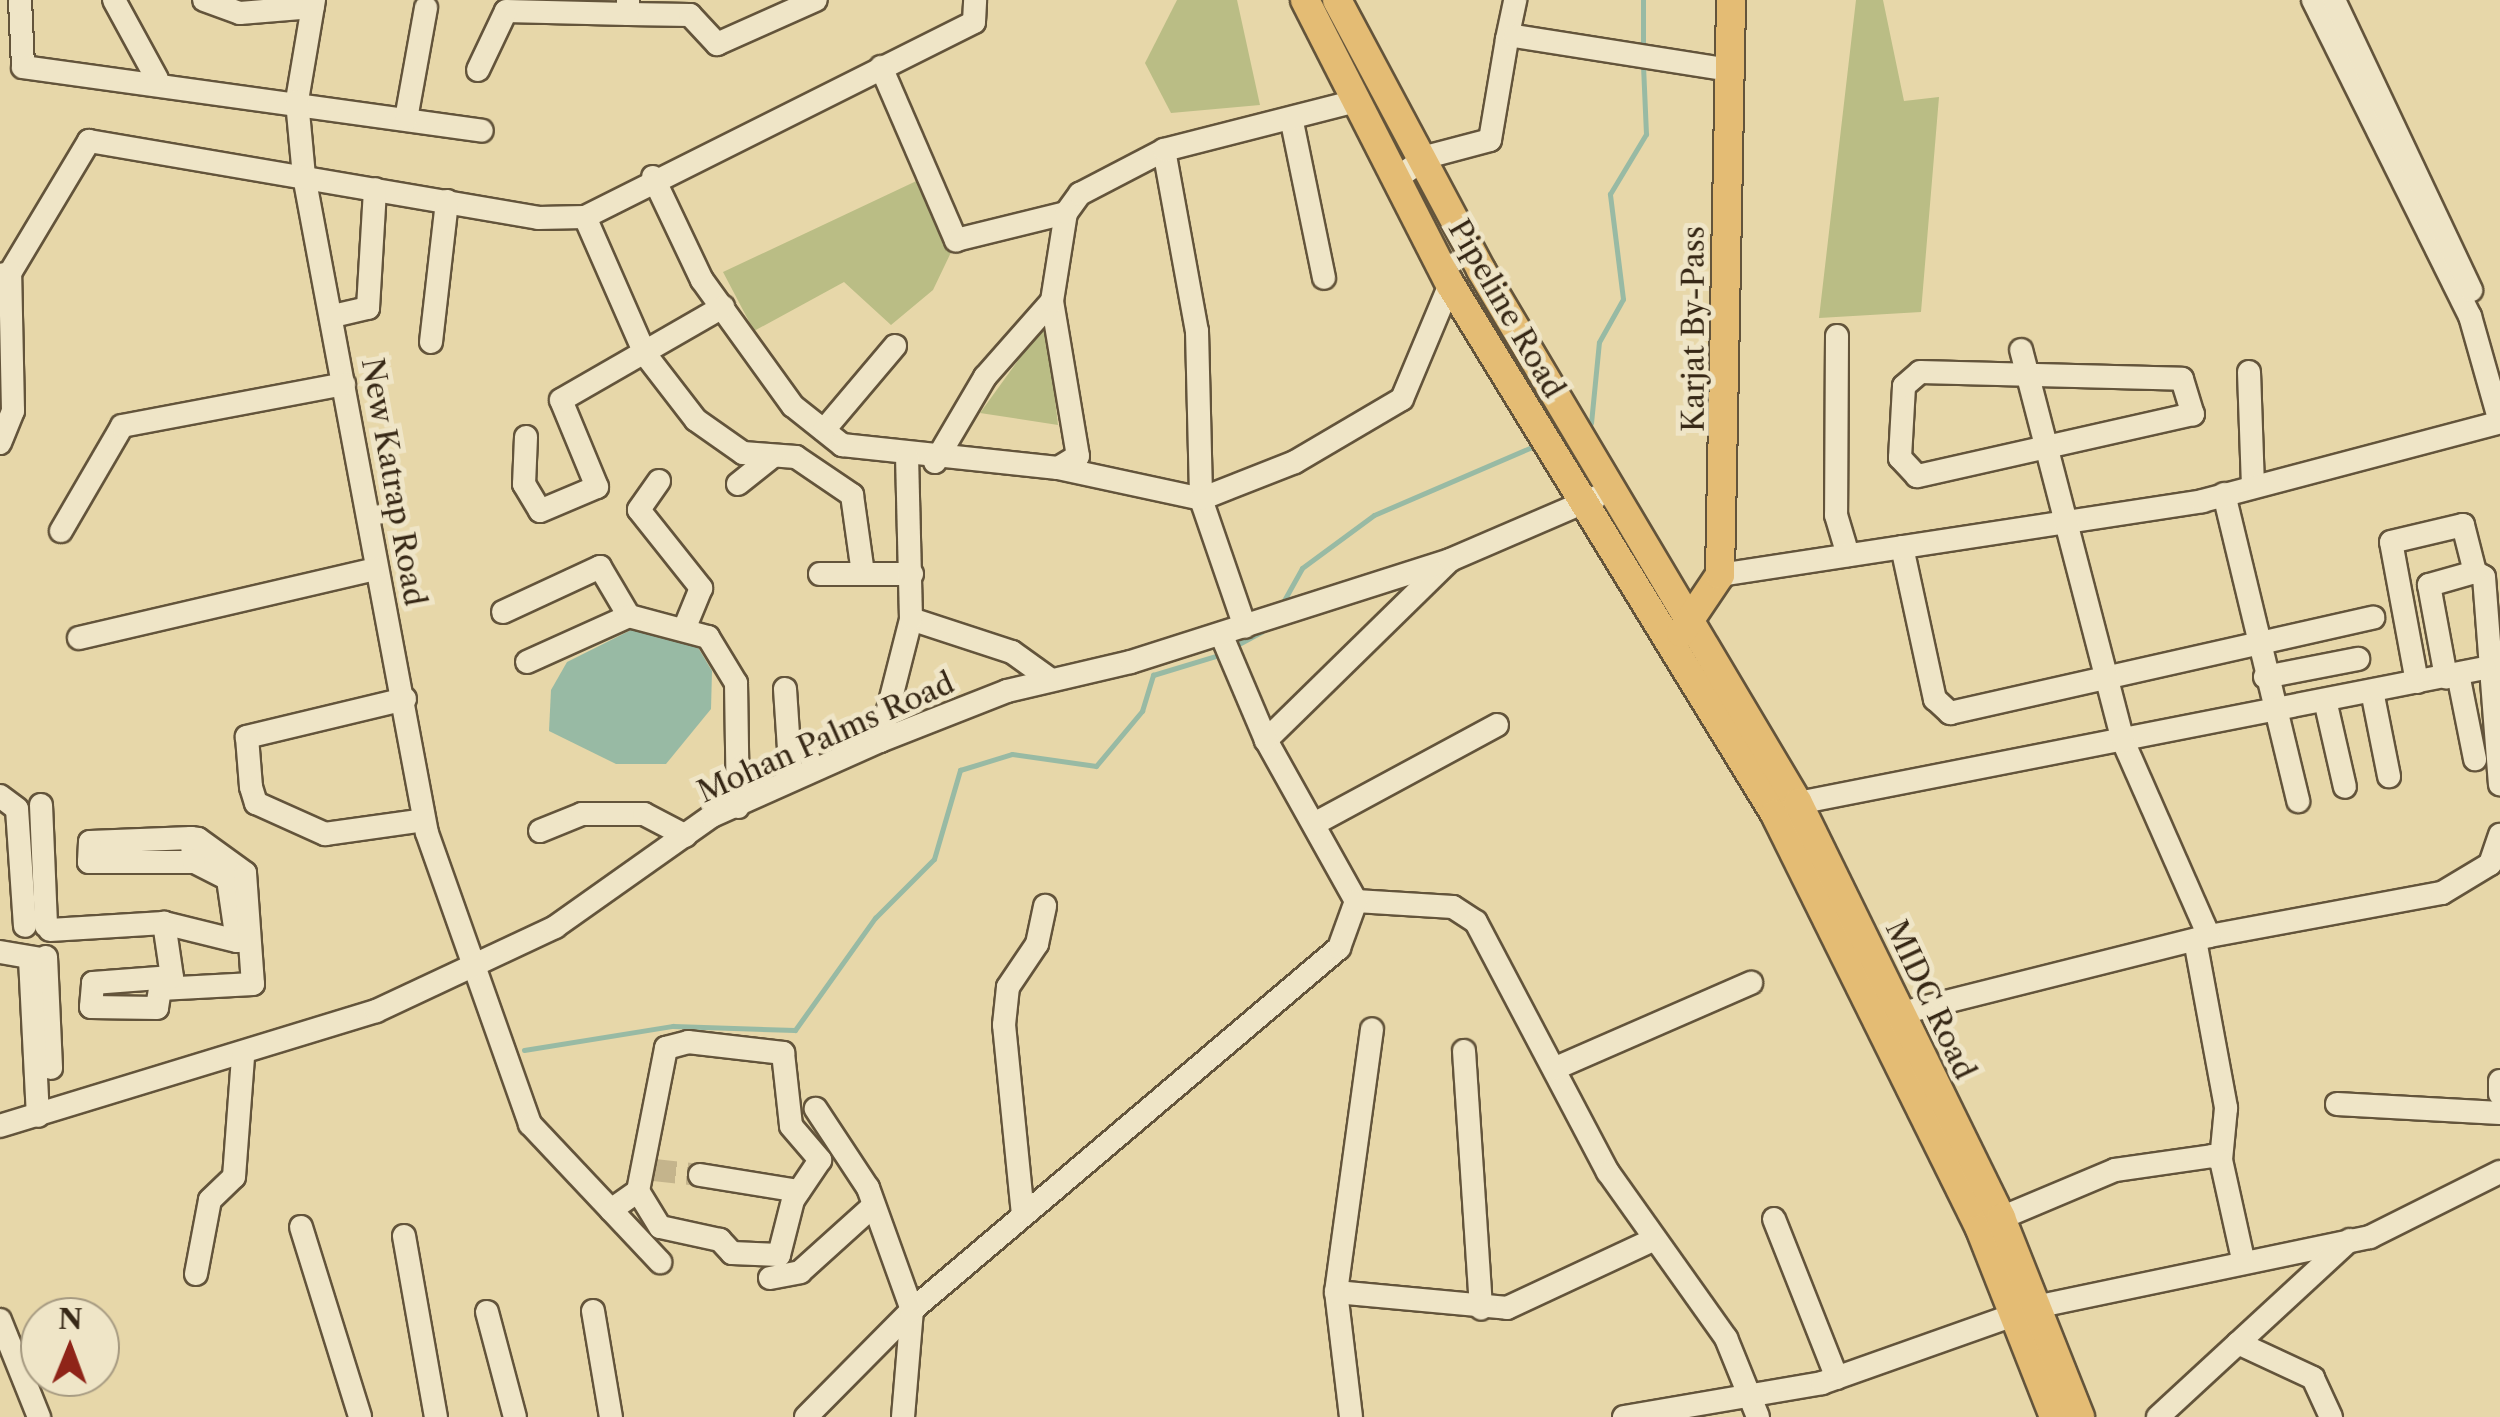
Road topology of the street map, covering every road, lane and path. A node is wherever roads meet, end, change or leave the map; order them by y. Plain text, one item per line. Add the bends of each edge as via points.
1 (114, 0) edge
2 (204, 0) edge
3 (816, 0) edge
4 (975, 0) edge
5 (1305, 0) edge
6 (1337, 0) edge
7 (1515, 0) edge
8 (1731, 0) edge
9 (2313, 0) edge
10 (2334, 0) edge
11 (314, 4) edge
12 (503, 6) edge
13 (628, 7) edge
14 (426, 8) dead end
15 (14, 9) edge
16 (1507, 40) junction
17 (881, 67) junction
18 (11, 68) edge
19 (478, 70) dead end
20 (1729, 70) junction
21 (157, 79) junction
22 (298, 101) junction
23 (1356, 101) junction
24 (406, 118) junction
25 (1292, 122) junction
26 (482, 131) dead end
27 (1164, 150) junction
28 (1426, 157) junction
29 (304, 176) junction
30 (653, 177) junction
31 (1396, 180) junction
32 (375, 189) junction
33 (447, 202) junction
34 (1066, 213) junction
35 (585, 218) junction
36 (5, 274) edge
37 (1324, 278) dead end
38 (1450, 284) junction
39 (1052, 301) junction
40 (723, 307) junction
41 (333, 316) junction
42 (1838, 336) dead end
43 (431, 342) dead end
44 (895, 346) dead end
45 (2020, 350) dead end
46 (645, 354) junction
47 (2248, 372) dead end
48 (2028, 378) junction
49 (2500, 378) edge
50 (344, 384) junction
51 (2500, 422) edge
52 (824, 430) junction
53 (526, 437) dead end
54 (0, 443) edge
55 (2047, 454) junction
56 (772, 457) junction
57 (907, 457) junction
58 (935, 462) junction
59 (1058, 468) junction
60 (659, 481) dead end
61 (738, 484) dead end
62 (2253, 485) junction
63 (1613, 489) junction
64 (2224, 494) junction
65 (1201, 500) junction
66 (1584, 503) junction
67 (2064, 522) junction
68 (62, 532) dead end
69 (1902, 546) junction
70 (1848, 555) junction
71 (1450, 560) junction
72 (376, 569) junction
73 (2475, 572) junction
74 (863, 573) junction
75 (820, 574) dead end
76 (912, 574) junction
77 (1720, 575) junction
78 (503, 612) dead end
79 (629, 616) junction
80 (2373, 618) dead end
81 (911, 620) junction
82 (1248, 625) junction
83 (685, 627) junction
84 (1683, 632) junction
85 (79, 638) dead end
86 (1224, 639) junction
87 (2257, 643) junction
88 (526, 662) dead end
89 (2485, 668) junction
90 (2270, 676) junction
91 (2452, 676) junction
92 (2106, 677) junction
93 (1051, 680) junction
94 (2361, 680) junction
95 (2417, 682) junction
96 (785, 689) dead end
97 (2328, 695) junction
98 (404, 699) junction
99 (2289, 703) junction
100 (1497, 726) dead end
101 (1266, 740) junction
102 (880, 741) junction
103 (2123, 741) junction
104 (2475, 759) dead end
105 (2389, 776) dead end
106 (791, 780) junction
107 (2500, 784) edge
108 (2345, 787) dead end
109 (0, 796) edge
110 (2298, 801) dead end
111 (1798, 802) junction
112 (41, 806) dead end
113 (738, 806) junction
114 (424, 820) junction
115 (1314, 824) junction
116 (540, 832) dead end
117 (2500, 834) edge
118 (686, 836) junction
119 (191, 838) junction
120 (194, 862) junction
121 (1356, 901) junction
122 (1045, 906) dead end
123 (164, 924) junction
124 (2200, 938) junction
125 (26, 940) edge
126 (475, 966) junction
127 (1751, 984) dead end
128 (1898, 1014) junction
129 (1372, 1029) dead end
130 (1464, 1052) dead end
131 (243, 1057) junction
132 (1556, 1068) junction
133 (2500, 1081) edge
134 (2500, 1094) edge
135 (2337, 1104) dead end
136 (816, 1109) dead end
137 (2500, 1113) edge
138 (45, 1114) junction
139 (0, 1126) edge
140 (2221, 1160) junction
141 (2500, 1172) edge
142 (700, 1175) tunnel mouth
143 (645, 1177) junction
144 (798, 1191) junction
145 (874, 1206) junction
146 (611, 1210) junction
147 (1023, 1215) junction
148 (2001, 1218) junction
149 (1774, 1219) dead end
150 (302, 1226) dead end
151 (404, 1236) dead end
152 (2350, 1240) junction
153 (1651, 1241) junction
154 (2244, 1259) junction
155 (660, 1262) dead end
156 (196, 1274) dead end
157 (770, 1278) dead end
158 (1336, 1292) junction
159 (1482, 1308) junction
160 (912, 1310) junction
161 (2029, 1310) junction
162 (593, 1311) dead end
163 (487, 1312) dead end
164 (0, 1320) edge
165 (2238, 1343) junction
166 (1836, 1378) junction
167 (1755, 1407) edge
168 (39, 1417) edge
169 (360, 1417) edge
170 (436, 1417) edge
171 (515, 1417) edge
172 (611, 1417) edge
173 (806, 1417) edge
174 (902, 1417) edge
175 (1351, 1417) edge
176 (1624, 1417) edge
177 (2054, 1417) edge
178 (2080, 1417) edge
179 (2158, 1417) edge
180 (2331, 1417) edge

1 - 21 street
2 - 11 street via 240,13
3 - 13 street via 717,44 690,15
4 - 17 street via 974,22
5 - 23 main road, Pipeline Road
6 - 28 main road, Pipeline Road
7 - 16 street
8 - 20 main road, Karjat By-Pass
9 - 51 street via 2470,316
10 - 49 street via 2441,212
11 - 22 street, New Katrap Road
12 - 13 street
12 - 19 street
14 - 24 street
15 - 18 street
16 - 20 street
16 - 28 street via 1490,140
17 - 30 street
17 - 34 street via 956,240
18 - 21 street
20 - 77 main road, Karjat By-Pass
21 - 22 street
22 - 24 street
22 - 29 street, New Katrap Road
23 - 25 street
23 - 31 main road, Pipeline Road
24 - 26 street
25 - 27 street
25 - 37 street
27 - 34 street via 1080,194
27 - 65 street via 1197,332
28 - 31 street
28 - 63 main road, Pipeline Road via 1481,270
29 - 32 street
29 - 36 street via 90,140
29 - 41 street, New Katrap Road
30 - 35 street
30 - 40 street
31 - 38 main road, Pipeline Road
32 - 33 street
32 - 41 street via 368,308
33 - 35 street
33 - 43 street
34 - 39 street
35 - 46 street
36 - 54 street via 13,411
38 - 65 street via 1402,399 1295,462
38 - 66 main road, Pipeline Road
39 - 58 street via 985,377
39 - 59 street via 1078,456
40 - 46 street
40 - 52 street via 793,406
41 - 50 street, New Katrap Road
42 - 70 street via 1836,515
44 - 52 street
45 - 48 street
46 - 53 street via 559,407 597,486 540,512 524,484
46 - 56 street via 717,440
47 - 62 street
48 - 55 street
48 - 55 street via 2174,378 2191,393 2187,421
48 - 55 street via 1912,373 1904,386 1902,469 1917,476
50 - 68 street via 122,426
50 - 72 street, New Katrap Road
51 - 62 street
52 - 57 street via 842,445
55 - 67 street
56 - 61 street
56 - 74 street via 796,457 852,495
57 - 58 street
57 - 76 street
58 - 59 street
59 - 65 street
60 - 83 street via 639,510 701,588
62 - 64 street
63 - 66 street
63 - 84 main road, Pipeline Road
64 - 67 street
64 - 87 street
65 - 82 street
66 - 71 street
66 - 84 main road, Pipeline Road
67 - 69 street
67 - 92 street
69 - 70 street
69 - 92 street via 1944,712
70 - 77 street
71 - 82 street
71 - 101 street
72 - 85 street
72 - 98 street, New Katrap Road
73 - 89 street via 2484,577
73 - 91 street via 2428,585
73 - 95 street via 2466,526 2391,542
74 - 75 street
74 - 76 street
76 - 81 street
77 - 84 main road, Karjat By-Pass
78 - 79 street via 600,568
79 - 83 street
79 - 88 street
80 - 87 street
81 - 93 street via 1012,652
81 - 102 street
82 - 86 street, Mohan Palms Road
83 - 113 street via 708,637 736,683
84 - 111 main road, MIDC Road
84 - 161 main road, MIDC Road
86 - 93 street, Mohan Palms Road
86 - 101 street
87 - 90 street
87 - 92 street
89 - 91 street
89 - 107 street
90 - 94 street
90 - 99 street
91 - 95 street
91 - 104 street
92 - 103 street
93 - 102 street, Mohan Palms Road
94 - 95 street
94 - 97 street
94 - 105 street
96 - 106 street
97 - 99 street
97 - 108 street
98 - 114 street, New Katrap Road
98 - 114 street via 246,737 251,787 256,803 325,834
99 - 103 street
99 - 110 street
100 - 115 street
101 - 115 street
102 - 106 street, Mohan Palms Road
103 - 111 street
103 - 124 street
106 - 113 street, Mohan Palms Road
109 - 125 street via 18,809
111 - 128 main road, MIDC Road
112 - 125 street
113 - 118 street, Mohan Palms Road
114 - 126 street, New Katrap Road
115 - 121 street
116 - 118 street via 582,814 644,814
117 - 124 street via 2490,864 2442,893
118 - 126 street, Mohan Palms Road via 554,927
119 - 120 street
119 - 120 street via 90,842 89,862
119 - 123 street via 246,873 253,984 172,982
120 - 123 street via 228,879 237,940
121 - 132 street via 1453,906 1476,922
121 - 147 street via 1340,948
122 - 147 street via 1037,944 1008,986 1004,1026
123 - 125 street
124 - 128 street
124 - 140 street via 2226,1108
125 - 138 street
126 - 131 street, Mohan Palms Road
126 - 146 street, New Katrap Road via 530,1124
127 - 132 street
128 - 148 main road, MIDC Road
129 - 158 street
130 - 159 street
131 - 138 street, Mohan Palms Road
131 - 156 street via 234,1177 210,1200
132 - 153 street
133 - 134 street
135 - 137 street
136 - 145 street
138 - 139 street, Mohan Palms Road
140 - 148 street via 2114,1170
140 - 154 street
141 - 152 street
142 - 144 street
143 - 144 street via 660,1227 766,1258 785,1244
143 - 144 street via 666,1048 766,1049 788,1064 791,1126 820,1160
143 - 146 street
145 - 157 street via 800,1272
145 - 160 street
146 - 155 street, New Katrap Road
147 - 160 street
148 - 161 main road, MIDC Road
149 - 166 street
150 - 169 street
151 - 170 street
152 - 154 street
152 - 165 street
153 - 159 street via 1529,1303
153 - 167 street via 1726,1338
154 - 161 street
158 - 159 street
158 - 175 street
160 - 173 street
160 - 174 street
161 - 166 street
161 - 177 main road, MIDC Road
161 - 178 main road, MIDC Road
162 - 172 street
163 - 171 street
164 - 168 street
165 - 179 street
165 - 180 street via 2313,1378
166 - 167 street
167 - 176 street

